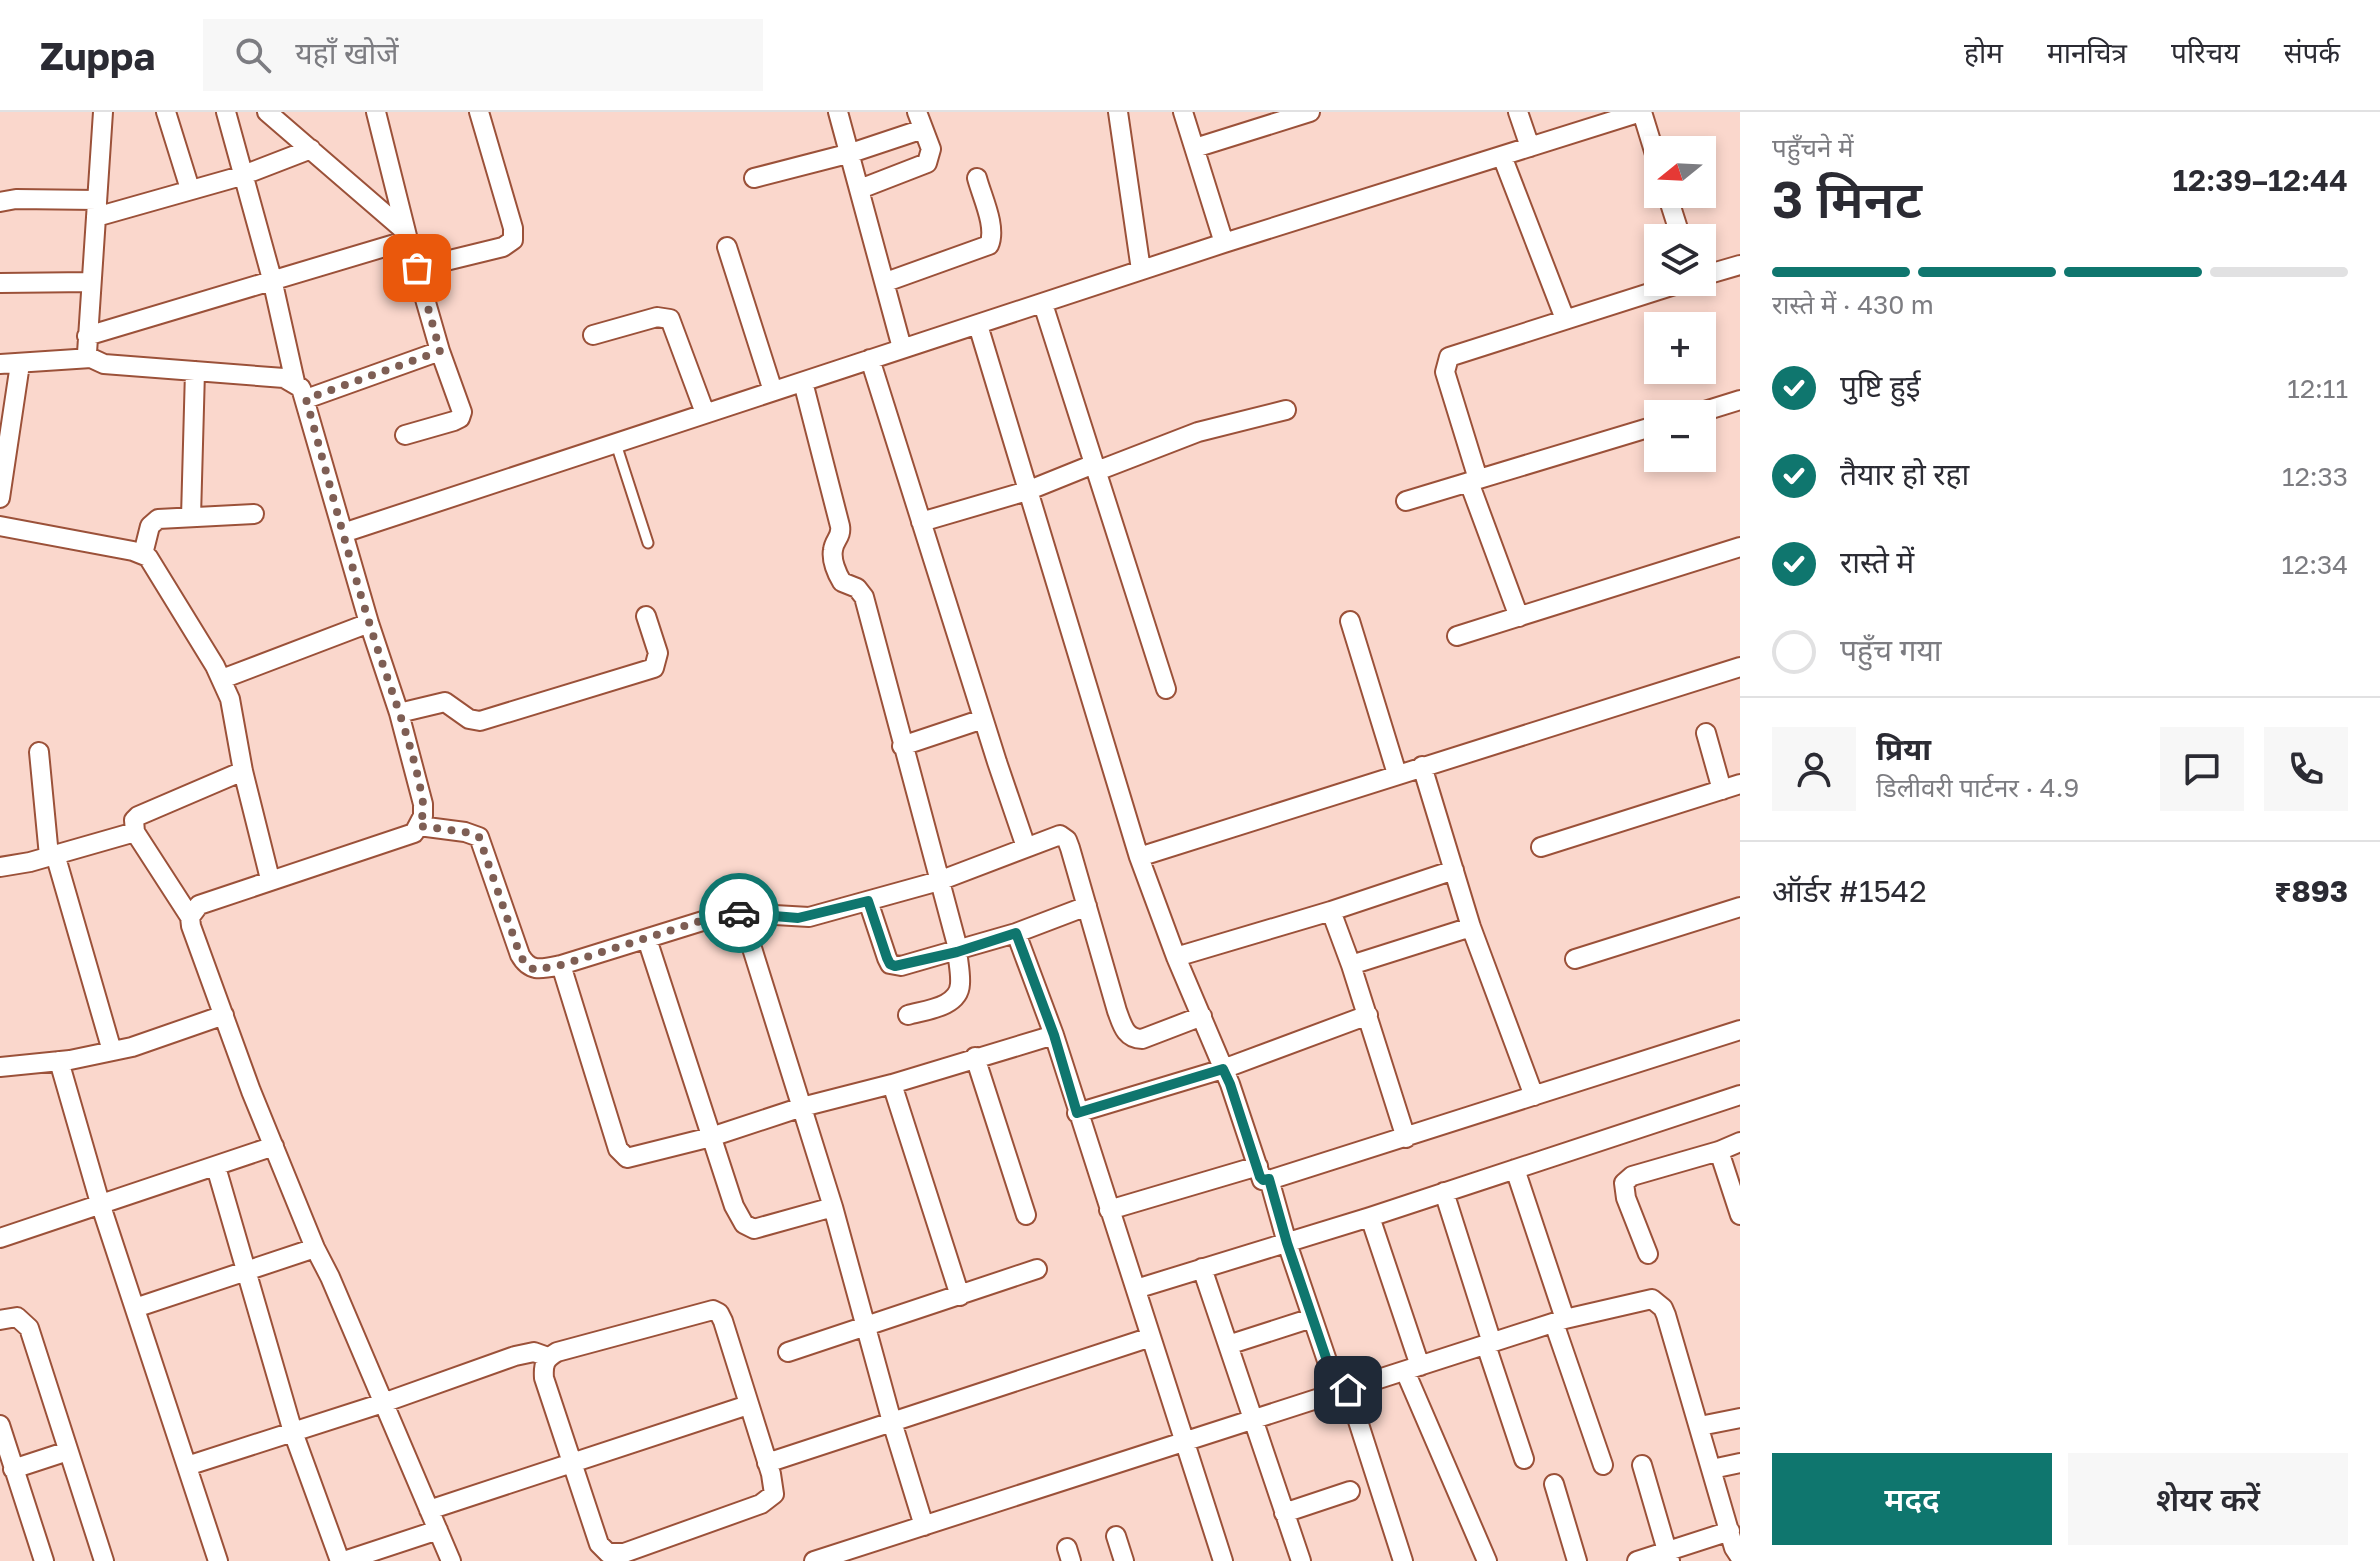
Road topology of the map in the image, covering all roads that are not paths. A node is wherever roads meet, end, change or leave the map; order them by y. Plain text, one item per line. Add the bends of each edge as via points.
1 (103, 112) edge
2 (166, 112) edge
3 (226, 112) edge
4 (267, 112) edge
5 (376, 112) edge
6 (479, 112) edge
7 (838, 112) edge
8 (1118, 112) edge
9 (1183, 112) edge
10 (1310, 112) edge
11 (1518, 112) edge
12 (1641, 112) edge
13 (920, 120) edge
14 (1649, 136) edge
15 (1530, 147) junction
16 (1195, 148) junction
17 (311, 149) junction
18 (851, 153) junction
19 (1502, 156) junction
20 (241, 176) junction
21 (754, 178) dead end
22 (977, 178) dead end
23 (190, 189) junction
24 (860, 189) junction
25 (0, 202) edge
26 (96, 208) junction
27 (407, 236) junction
28 (1224, 243) junction
29 (727, 247) dead end
30 (1740, 265) edge
31 (417, 268) junction
32 (1141, 270) junction
33 (1716, 272) edge
34 (272, 279) junction
35 (91, 282) junction
36 (886, 282) junction
37 (0, 283) edge
38 (1644, 294) edge
39 (1043, 304) junction
40 (1565, 319) junction
41 (978, 325) junction
42 (593, 335) dead end
43 (87, 336) junction
44 (902, 348) junction
45 (440, 351) junction
46 (91, 358) junction
47 (870, 359) junction
48 (0, 364) edge
49 (20, 364) junction
50 (195, 371) junction
51 (295, 382) junction
52 (803, 382) junction
53 (773, 391) junction
54 (306, 399) junction
55 (1740, 400) edge
56 (1716, 407) edge
57 (1286, 410) dead end
58 (705, 413) junction
59 (1644, 429) edge
60 (405, 435) dead end
61 (615, 441) junction
62 (1096, 468) junction
63 (3, 472) edge
64 (1474, 480) junction
65 (1027, 491) junction
66 (0, 498) edge
67 (1406, 501) dead end
68 (254, 514) dead end
69 (191, 517) junction
70 (921, 522) junction
71 (0, 526) edge
72 (343, 533) junction
73 (648, 543) dead end
74 (1740, 547) edge
75 (143, 554) junction
76 (646, 616) dead end
77 (1519, 617) junction
78 (1350, 621) dead end
79 (369, 623) junction
80 (1457, 636) dead end
81 (1740, 667) edge
82 (222, 679) junction
83 (1166, 689) dead end
84 (399, 713) junction
85 (983, 719) junction
86 (1706, 733) dead end
87 (902, 746) junction
88 (39, 752) dead end
89 (1422, 766) junction
90 (243, 771) junction
91 (1397, 774) junction
92 (1731, 787) edge
93 (419, 826) junction
94 (135, 832) junction
95 (1026, 847) junction
96 (1541, 847) dead end
97 (52, 855) junction
98 (1139, 857) junction
99 (0, 867) edge
100 (1454, 870) junction
101 (270, 879) junction
102 (939, 881) junction
103 (868, 901) junction
104 (1087, 906) junction
105 (1740, 907) edge
106 (1331, 911) junction
107 (741, 913) junction
108 (190, 917) junction
109 (1471, 927) junction
110 (1016, 933) junction
111 (647, 939) junction
112 (957, 952) junction
113 (1176, 957) junction
114 (1575, 959) dead end
115 (561, 965) junction
116 (1351, 965) junction
117 (224, 1015) junction
118 (908, 1015) dead end
119 (1368, 1015) junction
120 (1202, 1016) junction
121 (1740, 1030) edge
122 (1054, 1035) junction
123 (112, 1051) junction
124 (975, 1057) junction
125 (59, 1061) junction
126 (0, 1067) edge
127 (1223, 1069) junction
128 (892, 1084) junction
129 (1740, 1095) edge
130 (1534, 1096) junction
131 (802, 1107) junction
132 (1077, 1113) junction
133 (711, 1137) junction
134 (1406, 1138) junction
135 (1740, 1142) edge
136 (274, 1146) junction
137 (1719, 1151) junction
138 (216, 1167) junction
139 (1515, 1169) junction
140 (1264, 1173) junction
141 (1444, 1192) junction
142 (100, 1203) junction
143 (833, 1207) junction
144 (1109, 1210) junction
145 (1026, 1215) dead end
146 (1740, 1215) edge
147 (1370, 1217) junction
148 (0, 1238) edge
149 (1287, 1243) junction
150 (315, 1248) junction
151 (1648, 1254) dead end
152 (1202, 1268) junction
153 (1037, 1269) dead end
154 (246, 1272) junction
155 (1136, 1289) junction
156 (960, 1296) junction
157 (135, 1308) junction
158 (2, 1312) edge
159 (1312, 1318) junction
160 (1560, 1321) junction
161 (866, 1326) junction
162 (1151, 1337) junction
163 (1489, 1344) junction
164 (1228, 1345) junction
165 (788, 1352) dead end
166 (548, 1357) junction
167 (1413, 1369) junction
168 (1343, 1391) junction
169 (383, 1403) junction
170 (748, 1405) junction
171 (1740, 1418) edge
172 (1252, 1421) junction
173 (892, 1422) junction
174 (0, 1425) edge
175 (1700, 1426) junction
176 (293, 1432) junction
177 (1185, 1443) junction
178 (68, 1451) junction
179 (1524, 1459) dead end
180 (767, 1463) junction
181 (1740, 1463) edge
182 (572, 1465) junction
183 (1603, 1465) dead end
184 (1642, 1465) dead end
185 (187, 1466) junction
186 (13, 1469) junction
187 (1712, 1469) junction
188 (1554, 1484) dead end
189 (1350, 1491) dead end
190 (429, 1510) junction
191 (1284, 1513) junction
192 (924, 1526) junction
193 (438, 1530) junction
194 (1730, 1531) junction
195 (1116, 1536) dead end
196 (1668, 1556) edge
197 (1740, 1557) edge
198 (822, 1560) edge
199 (44, 1561) edge
200 (104, 1561) edge
201 (218, 1561) edge
202 (342, 1561) edge
203 (451, 1561) edge
204 (1124, 1561) edge
205 (1223, 1561) edge
206 (1301, 1561) edge
207 (1403, 1561) edge
208 (1487, 1561) edge
209 (1577, 1561) edge
210 (1637, 1561) edge

1 - 26 street
2 - 23 street
3 - 20 street
4 - 17 street
5 - 27 street
6 - 31 street via 513,240
7 - 18 street
8 - 32 street
9 - 16 street
10 - 16 street
11 - 15 street
12 - 14 street
12 - 15 street
13 - 18 street
13 - 24 street via 931,149 927,163
15 - 19 street
16 - 28 street
17 - 20 street
17 - 27 street
18 - 21 street
18 - 24 street
19 - 28 street
19 - 40 street
20 - 23 street
20 - 34 street
22 - 36 street via 991,227 989,245
23 - 26 street
24 - 36 street
25 - 26 street
26 - 35 street
27 - 31 street
27 - 34 street
28 - 32 street
29 - 53 street
30 - 33 street
31 - 45 street
32 - 39 street
34 - 43 street
34 - 51 street
35 - 37 street
35 - 43 street
36 - 44 street
38 - 40 street
39 - 41 street
39 - 62 street
40 - 64 street via 1449,357 1445,372
41 - 44 street
41 - 65 street
42 - 58 street via 657,317 670,319
43 - 46 street
44 - 47 street
45 - 54 street
45 - 60 street via 460,402 460,418
46 - 49 street
46 - 50 street via 104,364
47 - 52 street
47 - 70 street
48 - 49 street
49 - 63 street
50 - 51 street
50 - 69 street
51 - 54 street
52 - 53 street
52 - 87 street via 840,526 833,559 842,582 864,597
53 - 58 street
54 - 72 street
55 - 56 street
57 - 62 street via 1198,432
58 - 61 street
59 - 64 street
61 - 72 street
61 - 73 lane
62 - 65 street
62 - 83 street
63 - 66 street
64 - 67 street
64 - 77 street
65 - 70 street
65 - 98 street
68 - 69 street
69 - 75 street via 153,521
70 - 85 street
71 - 75 street
72 - 79 street
74 - 77 street
75 - 82 street
76 - 84 street via 658,653 654,668 480,721 445,702
77 - 80 street
78 - 91 street
79 - 82 street
79 - 84 street
81 - 89 street
82 - 90 street
84 - 93 street via 423,804
85 - 87 street
85 - 95 street
86 - 92 street
87 - 102 street
88 - 97 street
89 - 91 street
89 - 100 street
90 - 94 street via 138,816
90 - 101 street
91 - 98 street
92 - 96 street
93 - 101 street via 404,837
93 - 115 street via 479,837 526,965 535,970
94 - 97 street
94 - 108 street
95 - 102 street
95 - 104 street via 1064,836
97 - 99 street
97 - 123 street
98 - 113 street
100 - 106 street
100 - 109 street
101 - 108 street via 199,905
102 - 103 street
102 - 112 street
103 - 107 street via 798,918
103 - 112 street via 890,964
104 - 110 street
104 - 120 street via 1128,1035 1142,1039
105 - 114 street
106 - 113 street
106 - 116 street
107 - 111 street
107 - 131 street
108 - 117 street
109 - 116 street
109 - 130 street
110 - 112 street
110 - 122 street
111 - 115 street
111 - 133 street
112 - 118 street via 960,989 954,999
113 - 120 street
115 - 133 street via 622,1155 633,1158
116 - 119 street
117 - 123 street
117 - 136 street
119 - 127 street
119 - 134 street
120 - 127 street
121 - 130 street
122 - 124 street
122 - 132 street
123 - 125 street
124 - 128 street
124 - 145 street
125 - 126 street
125 - 142 street
127 - 132 street
127 - 140 street
128 - 131 street
128 - 156 street
129 - 139 street
130 - 134 street
131 - 133 street
131 - 143 street
132 - 144 street
133 - 143 street via 734,1206 748,1228
134 - 140 street
135 - 137 street
136 - 138 street
136 - 150 street
137 - 146 street
137 - 151 street via 1632,1176 1624,1183
138 - 142 street
138 - 154 street
139 - 141 street
139 - 160 street
140 - 144 street
140 - 149 street
141 - 147 street
141 - 163 street
142 - 148 street
142 - 157 street
143 - 161 street
144 - 155 street
147 - 149 street
147 - 167 street
149 - 152 street
149 - 159 street
150 - 154 street
150 - 169 street
152 - 155 street
152 - 164 street
153 - 156 street
154 - 157 street
154 - 176 street
155 - 162 street
156 - 161 street
157 - 185 street
158 - 178 street via 29,1328
159 - 164 street
159 - 168 street
160 - 163 street
160 - 175 street via 1645,1300 1657,1303 1666,1315
160 - 183 street
161 - 165 street
161 - 173 street
162 - 173 street
162 - 177 street
163 - 167 street
163 - 179 street
164 - 172 street
166 - 169 street via 534,1352 515,1356
166 - 170 street via 713,1310 723,1321
166 - 182 street via 544,1378
167 - 168 street
167 - 208 street
168 - 172 street
168 - 207 street
169 - 176 street
169 - 190 street
170 - 180 street
170 - 182 street
171 - 175 street
172 - 177 street
172 - 191 street
173 - 180 street
173 - 192 street
174 - 186 street
175 - 187 street
176 - 185 street
176 - 202 street
177 - 192 street
177 - 205 street
178 - 186 street
178 - 200 street
180 - 182 street via 774,1485 770,1500 616,1554 599,1544
181 - 187 street
182 - 190 street
184 - 196 street
185 - 201 street
186 - 199 street
187 - 194 street
188 - 209 street
189 - 191 street
190 - 193 street
191 - 206 street
192 - 198 street
193 - 202 street
193 - 203 street
194 - 196 street
194 - 197 street
195 - 204 street
196 - 210 street

